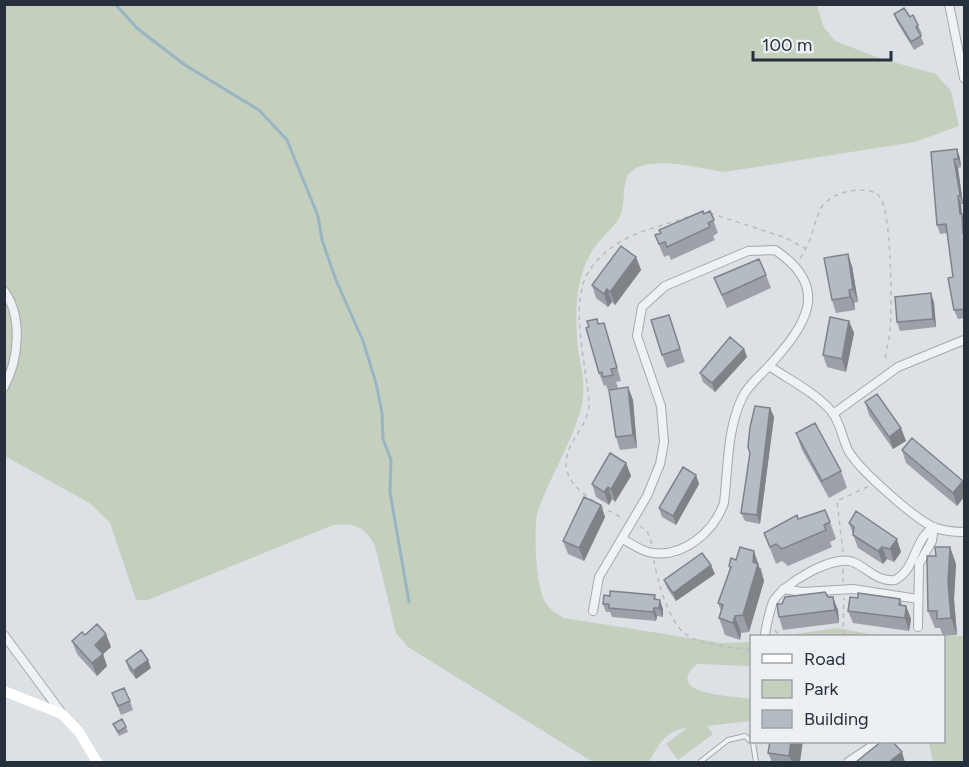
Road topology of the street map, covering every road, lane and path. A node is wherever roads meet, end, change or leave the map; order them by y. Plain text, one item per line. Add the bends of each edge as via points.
1 (949, 4) edge
2 (964, 78) edge
3 (702, 213) edge
4 (696, 215) edge
5 (806, 249) junction
6 (794, 264) junction
7 (4, 291) edge
8 (964, 340) edge
9 (769, 366) junction
10 (890, 372) junction
11 (4, 387) edge
12 (833, 414) junction
13 (875, 480) junction
14 (633, 523) junction
15 (934, 527) junction
16 (964, 532) edge
17 (623, 539) junction
18 (654, 553) junction
19 (843, 560) junction
20 (783, 589) junction
21 (844, 589) junction
22 (918, 599) junction
23 (593, 611) dead end
24 (918, 627) dead end
25 (4, 634) edge
26 (765, 634) dead end
27 (843, 635) edge
28 (750, 650) edge
29 (4, 691) edge
30 (62, 714) junction
31 (750, 740) edge
32 (753, 743) edge
33 (875, 743) edge
34 (97, 762) edge
35 (700, 762) edge
36 (756, 762) edge
37 (848, 762) edge

1 - 2 street
3 - 5 path via 786,238
4 - 14 path via 625,237 589,270 581,292 588,413 574,437 567,472 583,494
5 - 6 path
5 - 10 path via 819,212 832,198 863,190 880,196 890,253 891,321 885,359
6 - 9 street via 805,279 809,304 801,326
6 - 14 street via 775,250 748,251 665,286 642,307 637,336 660,406 664,442 654,483
7 - 11 street via 15,316 17,335 15,357
8 - 10 street
9 - 12 street
9 - 18 street via 743,396 735,416 719,516 692,543
10 - 12 street
12 - 13 street via 848,451
13 - 15 street
13 - 19 path via 867,488 837,501
14 - 17 street
14 - 18 path via 647,531
15 - 16 street
15 - 19 street via 925,532 908,571 895,580 878,578
15 - 22 street via 932,541 919,564
17 - 18 street
17 - 23 street via 599,577
18 - 28 path via 660,587 686,634 722,646
19 - 20 street
19 - 21 path
20 - 21 street
20 - 26 street via 774,601
21 - 22 street
21 - 27 path
22 - 24 street
25 - 30 street
29 - 30 main road
30 - 34 main road via 79,732
31 - 35 lane via 745,736 728,741
32 - 36 lane
33 - 37 street

